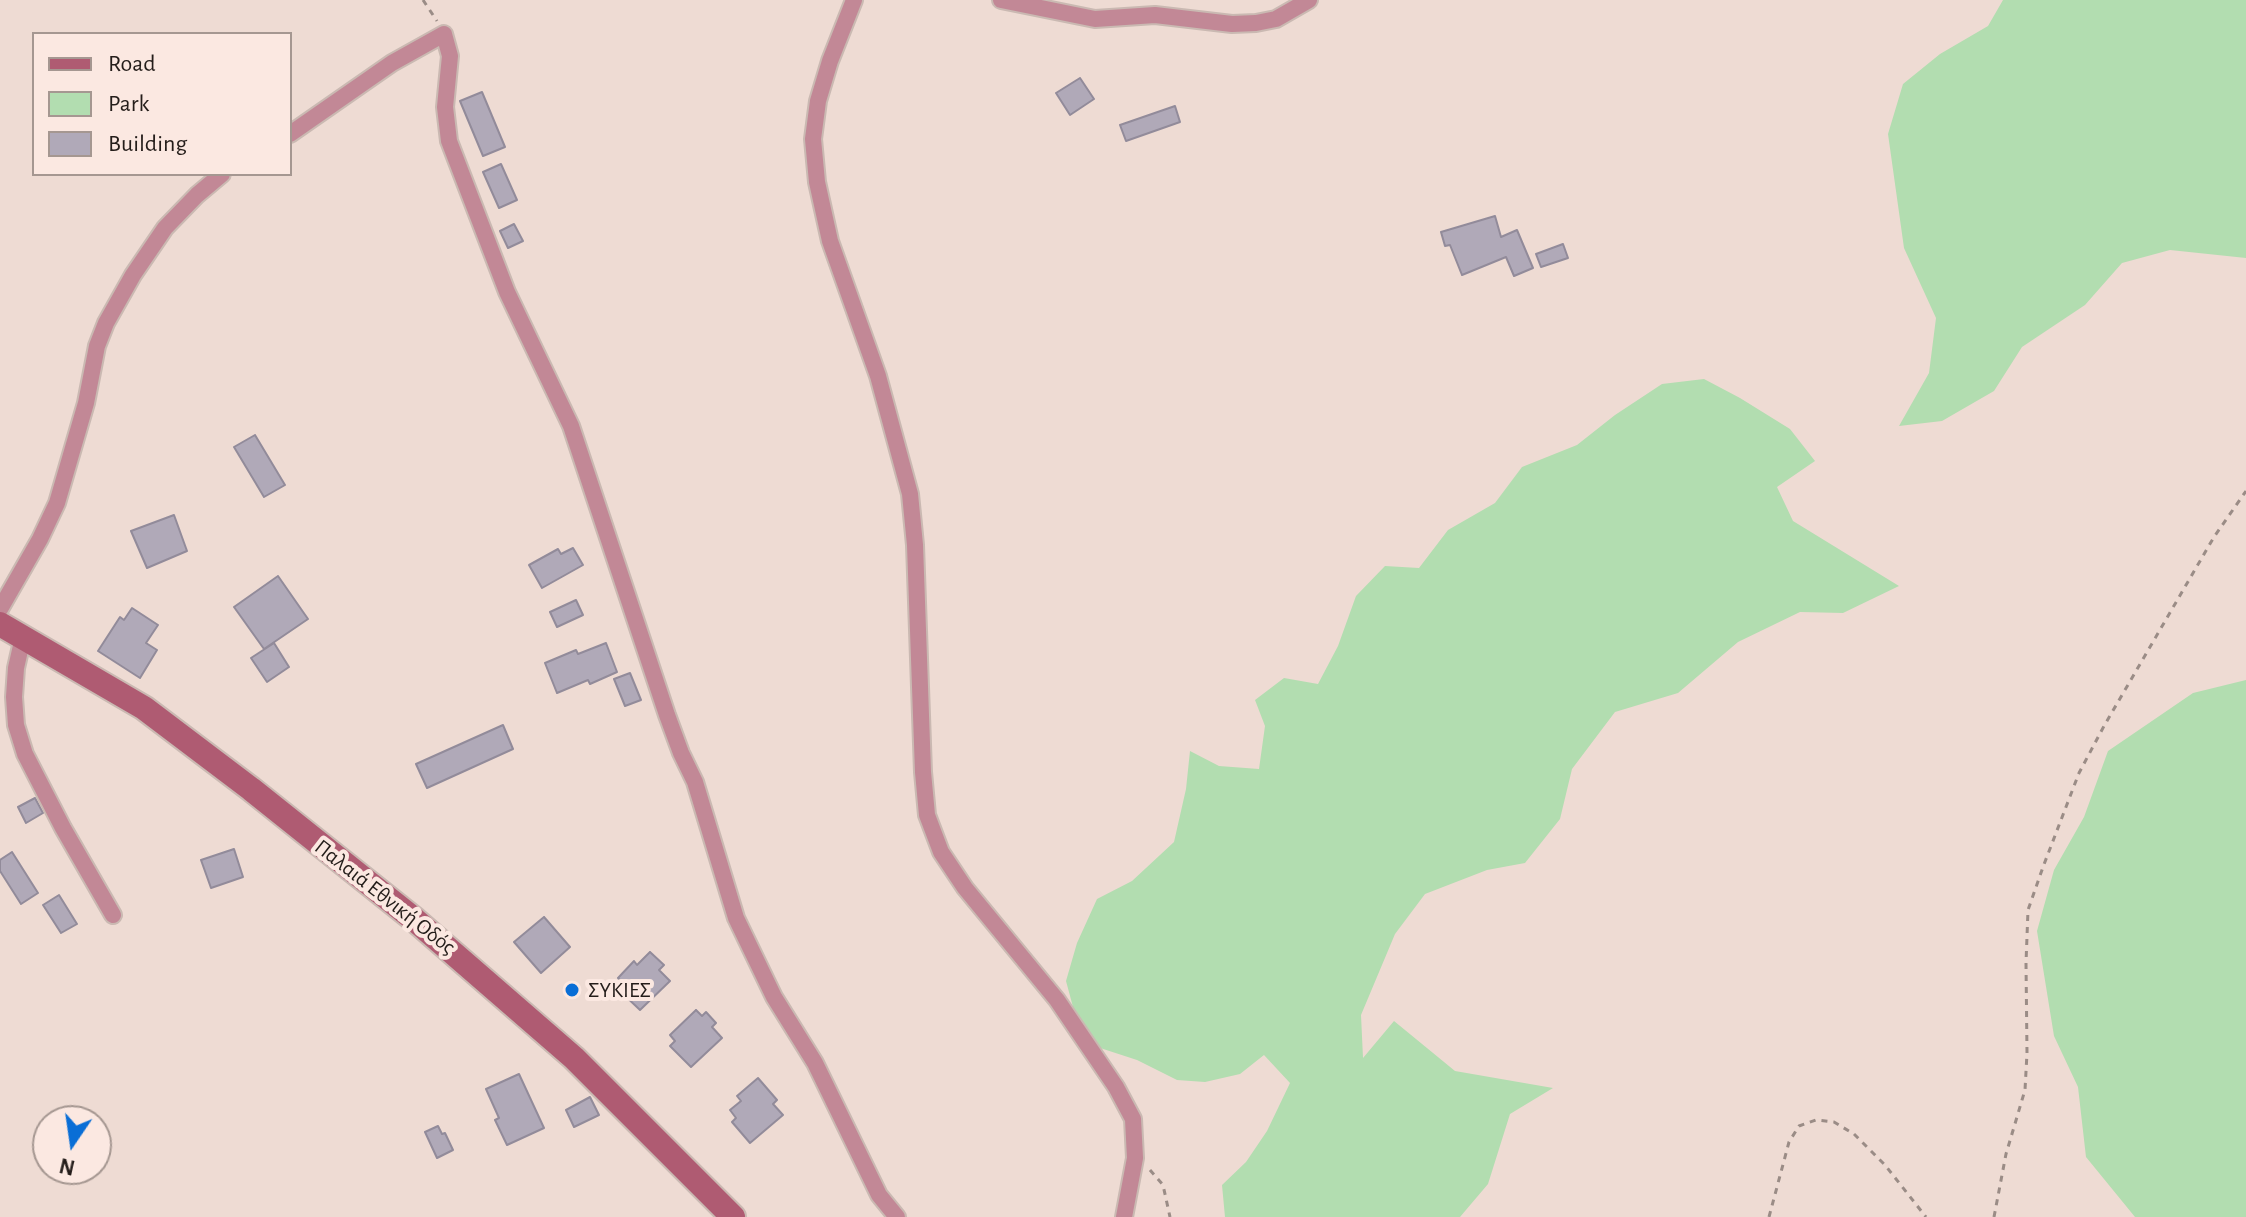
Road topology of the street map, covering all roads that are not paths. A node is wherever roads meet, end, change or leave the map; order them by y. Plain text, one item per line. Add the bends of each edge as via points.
1 (854, 0) edge
2 (1001, 0) edge
3 (1309, 0) edge
4 (292, 133) edge
5 (220, 176) edge
6 (0, 609) edge
7 (0, 624) edge
8 (23, 637) junction
9 (113, 915) dead end
10 (733, 1217) edge
11 (897, 1217) edge
12 (1124, 1217) edge

1 - 12 street via 818,101 813,139 830,241 878,376 910,494 927,815 941,852 965,888 1057,1000 1133,1119 1135,1158
2 - 3 street via 1095,19 1155,15 1232,24 1276,19
4 - 11 street via 444,34 450,56 445,107 449,141 507,292 571,426 667,715 695,782 736,918 879,1195
5 - 6 street via 165,228 106,323 57,503
7 - 8 street, Παλαιά Εθνική Οδός
8 - 9 street via 14,697 25,754
8 - 10 street, Παλαιά Εθνική Οδός via 144,708 462,958 574,1058

